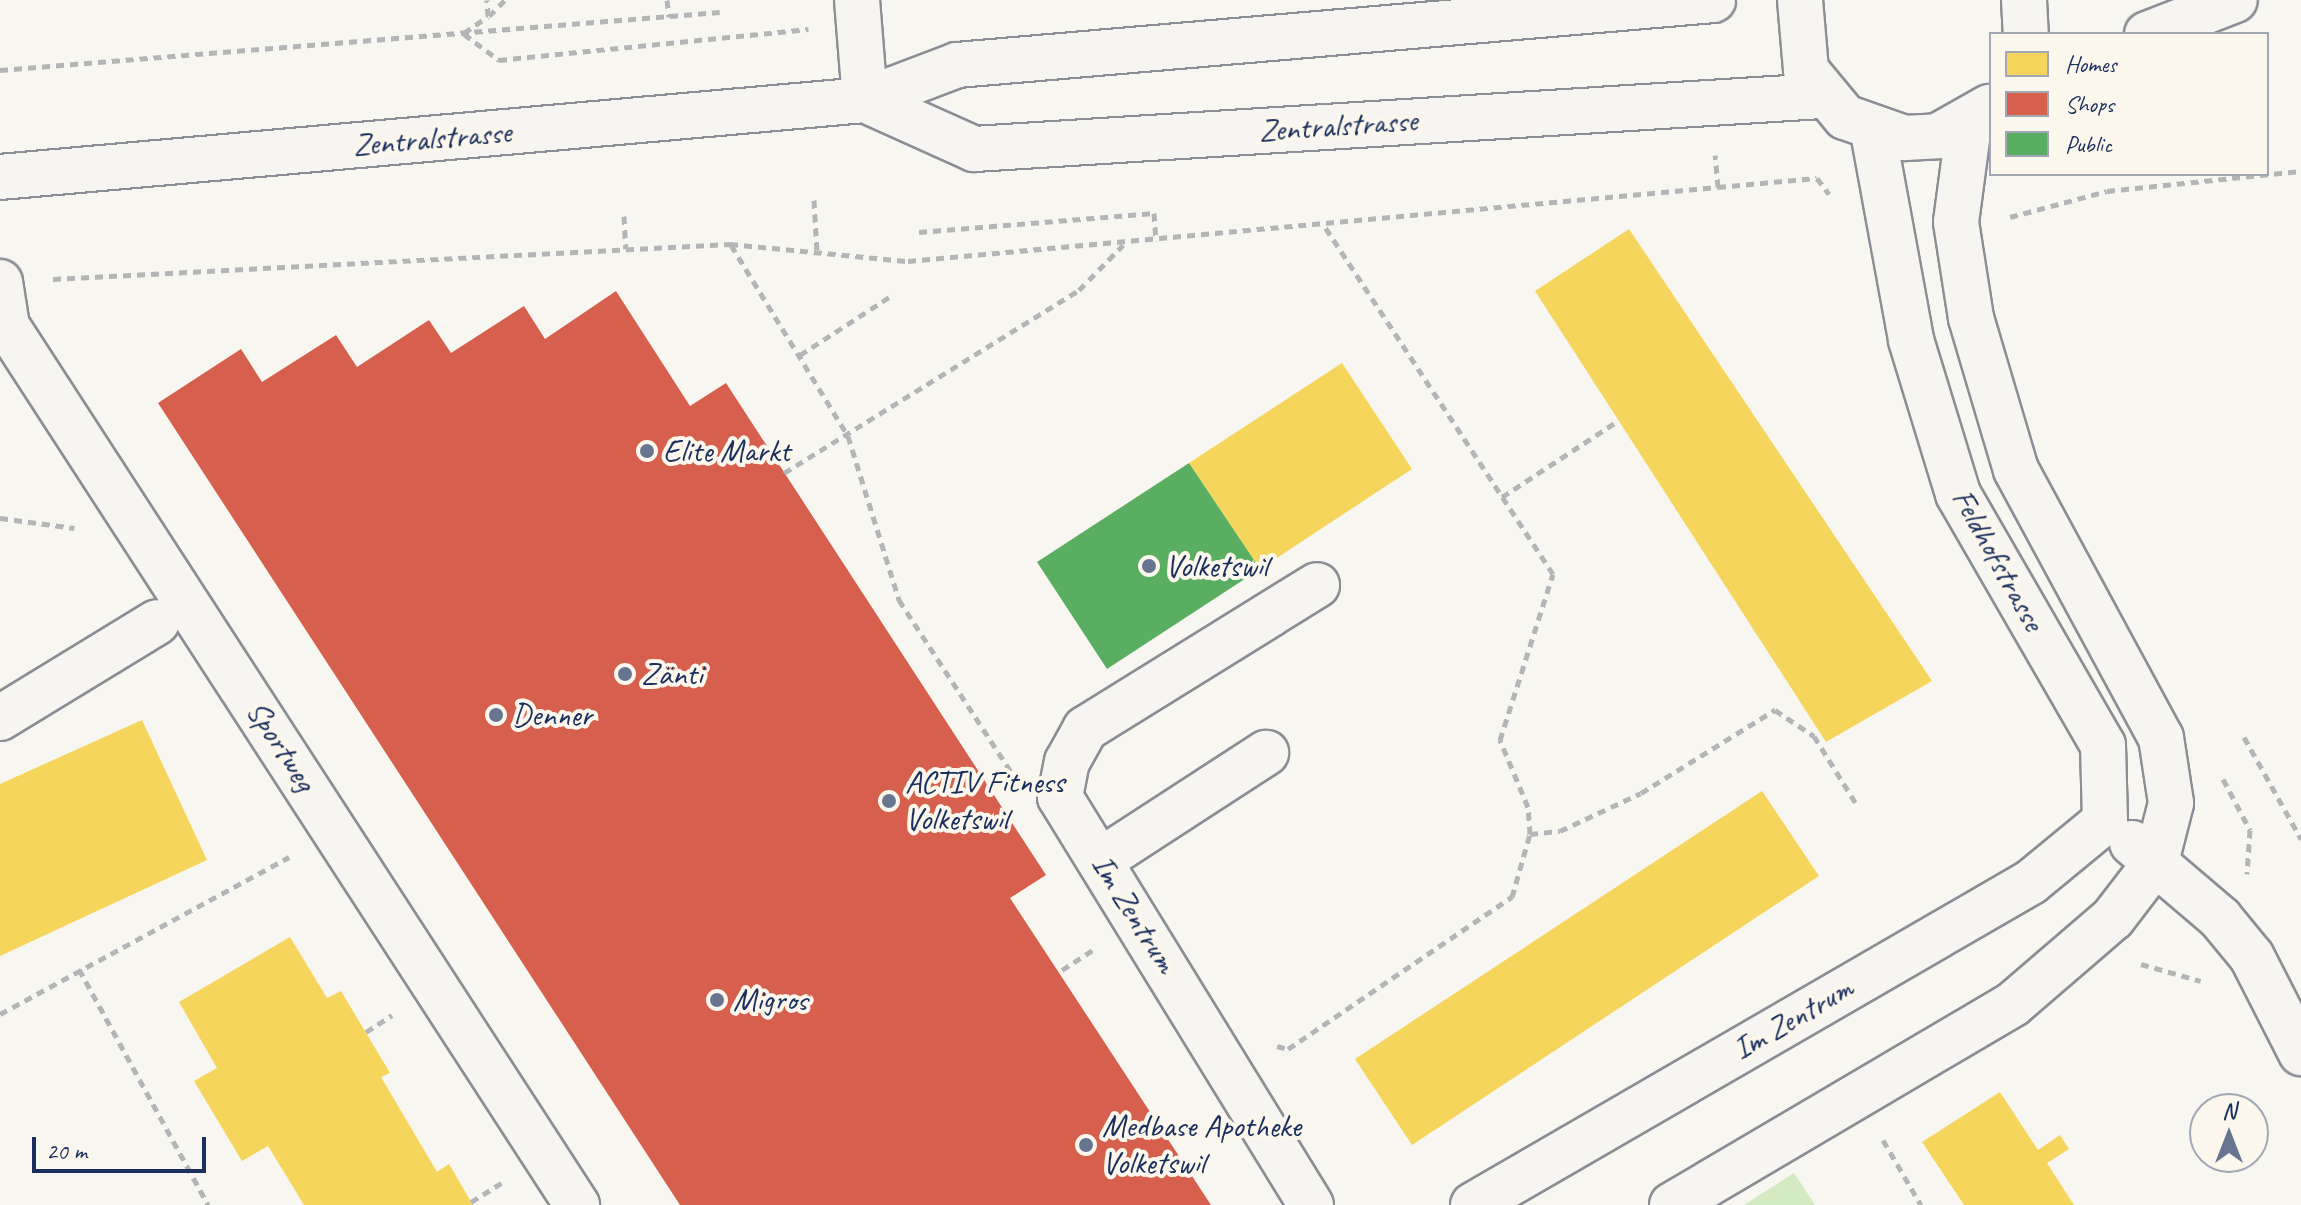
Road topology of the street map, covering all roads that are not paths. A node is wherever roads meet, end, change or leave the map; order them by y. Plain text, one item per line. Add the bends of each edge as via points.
1 (857, 0) edge
2 (1713, 0) edge
3 (1800, 0) edge
4 (2024, 0) edge
5 (2235, 0) edge
6 (2026, 32) edge
7 (2152, 32) edge
8 (1822, 96) junction
9 (865, 100) junction
10 (1980, 114) edge
11 (1873, 132) junction
12 (0, 177) edge
13 (0, 282) edge
14 (1317, 585) dead end
15 (157, 622) dead end
16 (0, 718) edge
17 (1266, 753) dead end
18 (2105, 821) junction
19 (1101, 860) junction
20 (2156, 862) junction
21 (2301, 1053) edge
22 (577, 1205) edge
23 (1311, 1205) edge
24 (1473, 1205) edge
25 (1672, 1205) edge

1 - 9 street
2 - 9 street, Zentralstrasse via 957,65
3 - 8 street via 1798,41
4 - 6 street
5 - 7 street
8 - 9 street, Zentralstrasse via 974,149
8 - 11 street
9 - 12 street, Zentralstrasse
10 - 11 street via 1916,138
10 - 20 street, Feldhofstrasse via 1956,222 1971,318 2016,470 2161,738 2171,803
11 - 18 street, Feldhofstrasse via 1911,340 1958,494 2103,745
13 - 22 street, Sportweg via 7,326
14 - 19 street, Im Zentrum via 1085,729 1067,762 1060,797
15 - 16 street
17 - 19 street
18 - 20 street
18 - 24 street, Im Zentrum via 2031,882
19 - 23 street, Im Zentrum
20 - 21 street via 2220,918 2252,957
20 - 25 street via 2113,918 2013,1004

